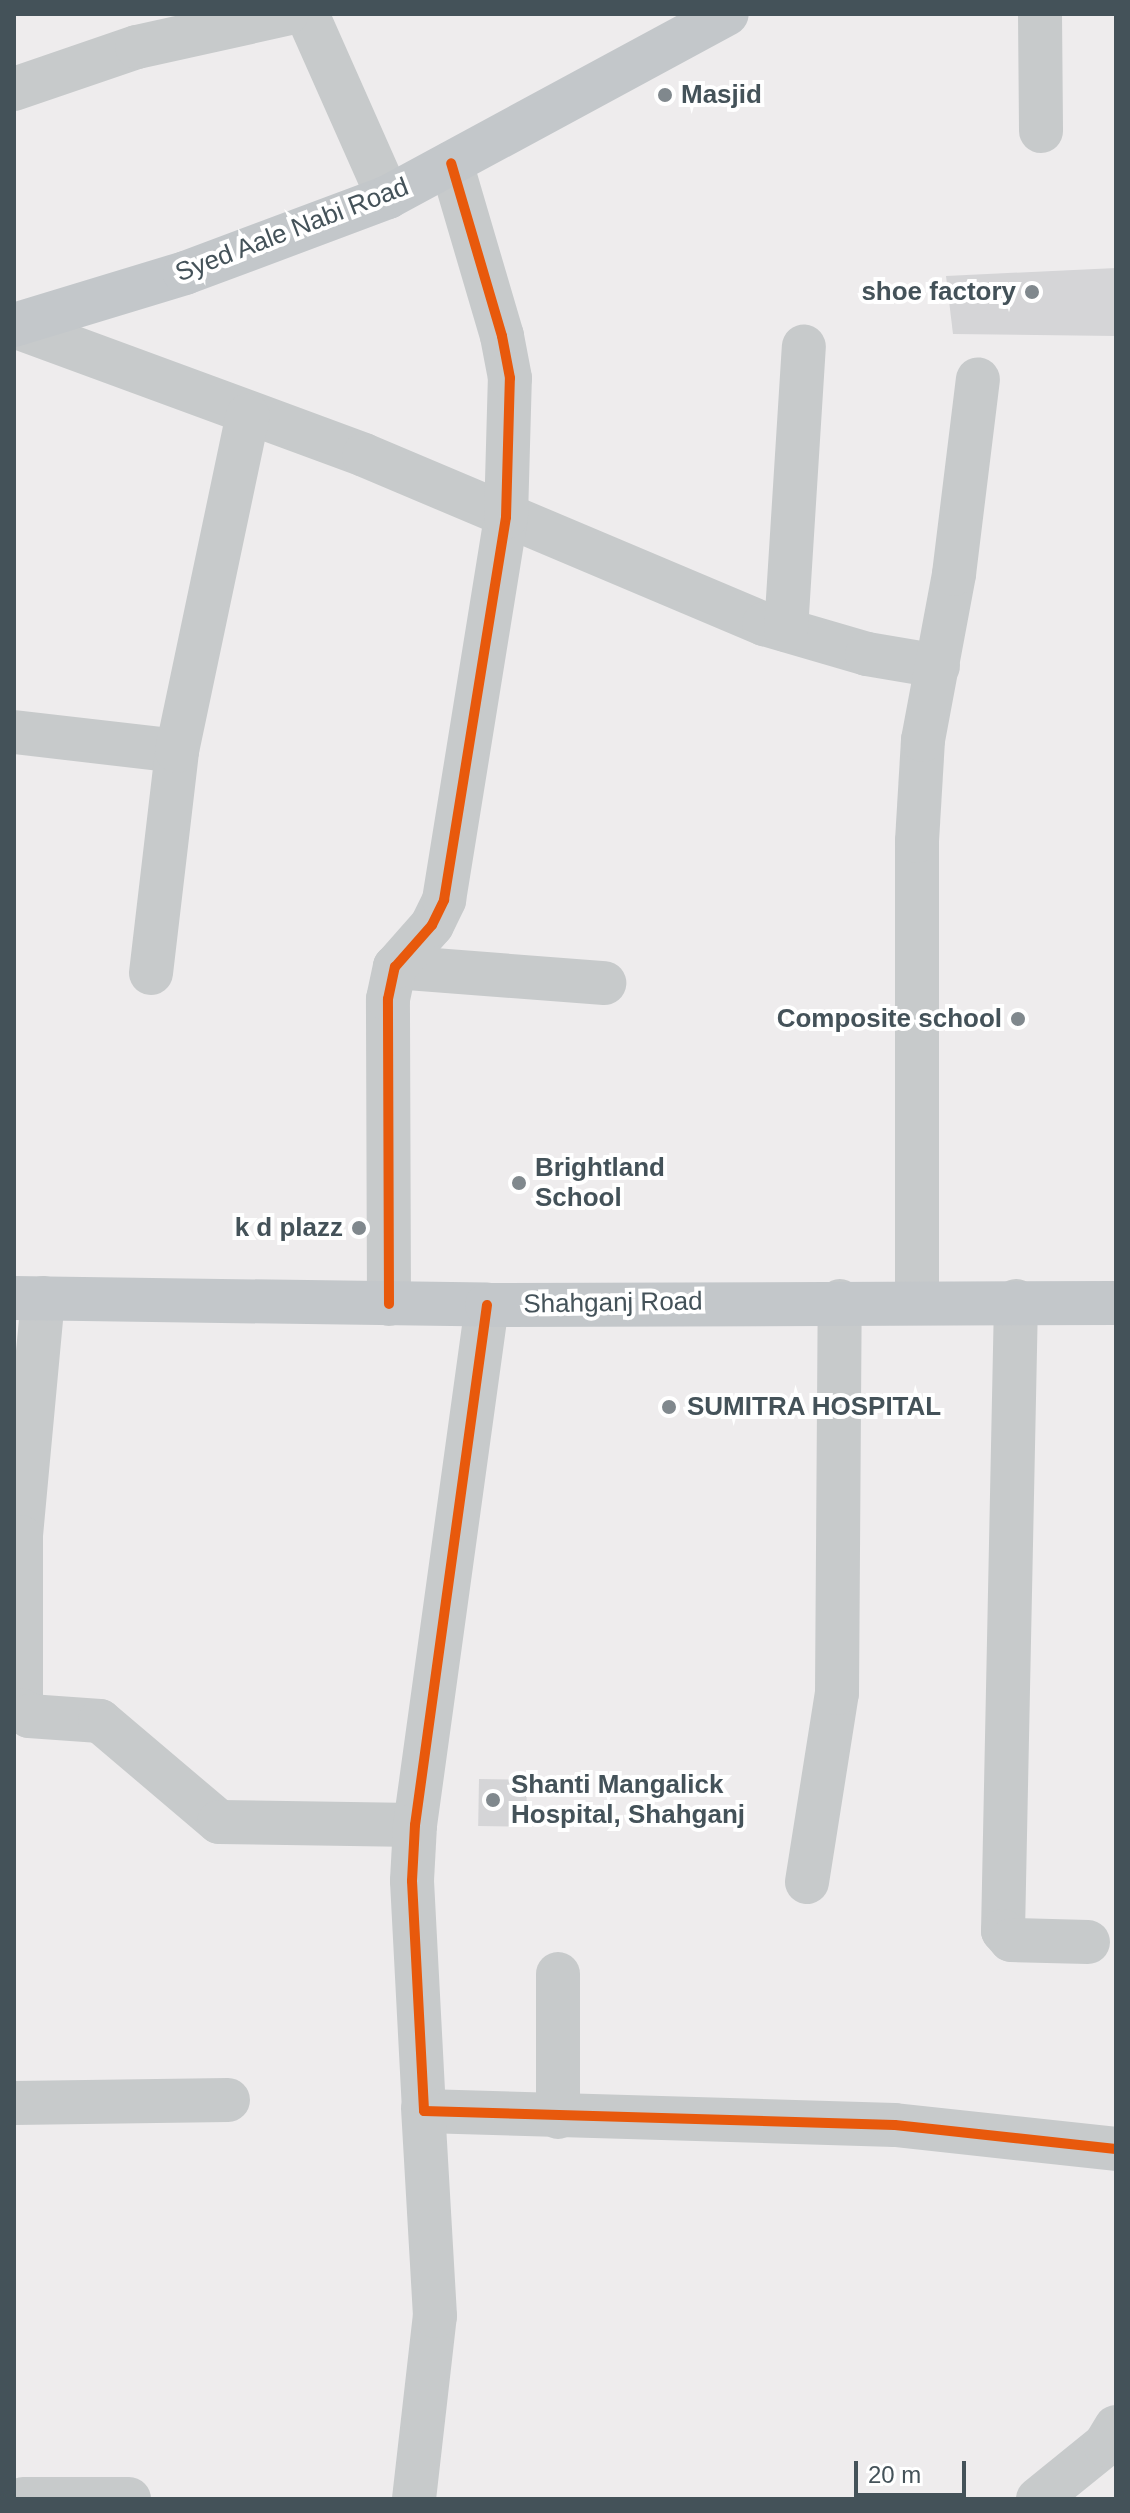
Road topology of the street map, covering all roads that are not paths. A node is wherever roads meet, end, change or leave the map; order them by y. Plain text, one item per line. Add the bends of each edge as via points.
1 (286, 14) edge
2 (307, 14) edge
3 (727, 14) edge
4 (1040, 14) edge
5 (14, 89) edge
6 (1041, 131) dead end
7 (451, 163) junction
8 (388, 197) junction
9 (14, 326) edge
10 (804, 347) dead end
11 (978, 379) dead end
12 (248, 415) junction
13 (506, 517) junction
14 (786, 630) junction
15 (938, 666) junction
16 (14, 732) edge
17 (177, 751) junction
18 (395, 967) junction
19 (151, 973) dead end
20 (604, 983) dead end
21 (29, 1298) edge
22 (840, 1301) junction
23 (1016, 1301) junction
24 (917, 1302) junction
25 (1116, 1303) edge
26 (389, 1304) junction
27 (487, 1305) junction
28 (415, 1825) junction
29 (807, 1882) dead end
30 (1088, 1942) dead end
31 (558, 1974) dead end
32 (228, 2100) dead end
33 (14, 2103) edge
34 (423, 2108) junction
35 (558, 2117) junction
36 (1116, 2149) edge
37 (1116, 2427) edge
38 (23, 2499) edge
39 (129, 2499) edge
40 (414, 2499) edge
41 (1038, 2499) edge

1 - 5 street via 137,47
2 - 8 street
3 - 7 main road, Syed Aale Nabi Road
4 - 6 street
7 - 8 main road, Syed Aale Nabi Road
7 - 13 street via 510,378
8 - 9 main road, Syed Aale Nabi Road via 185,273
9 - 12 street
10 - 14 street
11 - 15 street
12 - 13 street via 364,455
12 - 17 street
13 - 14 street
13 - 18 street via 444,900 432,925
14 - 15 street via 867,654
15 - 24 street via 923,740 917,841
16 - 17 street
17 - 19 street
18 - 20 street
18 - 26 street via 388,999
21 - 26 main road, Shahganj Road
21 - 28 street via 21,1710 29,1716 100,1721 219,1822
22 - 24 main road, Shahganj Road
22 - 27 main road, Shahganj Road
22 - 29 street via 837,1693
23 - 24 main road, Shahganj Road
23 - 25 main road, Shahganj Road
23 - 30 street via 1003,1931 1011,1940
26 - 27 main road, Shahganj Road
27 - 28 street
28 - 34 street via 412,1881
31 - 35 street
32 - 33 street
34 - 35 street via 432,2115
34 - 40 street via 435,2316
35 - 36 street via 895,2125
37 - 41 street via 1105,2445
38 - 39 street

